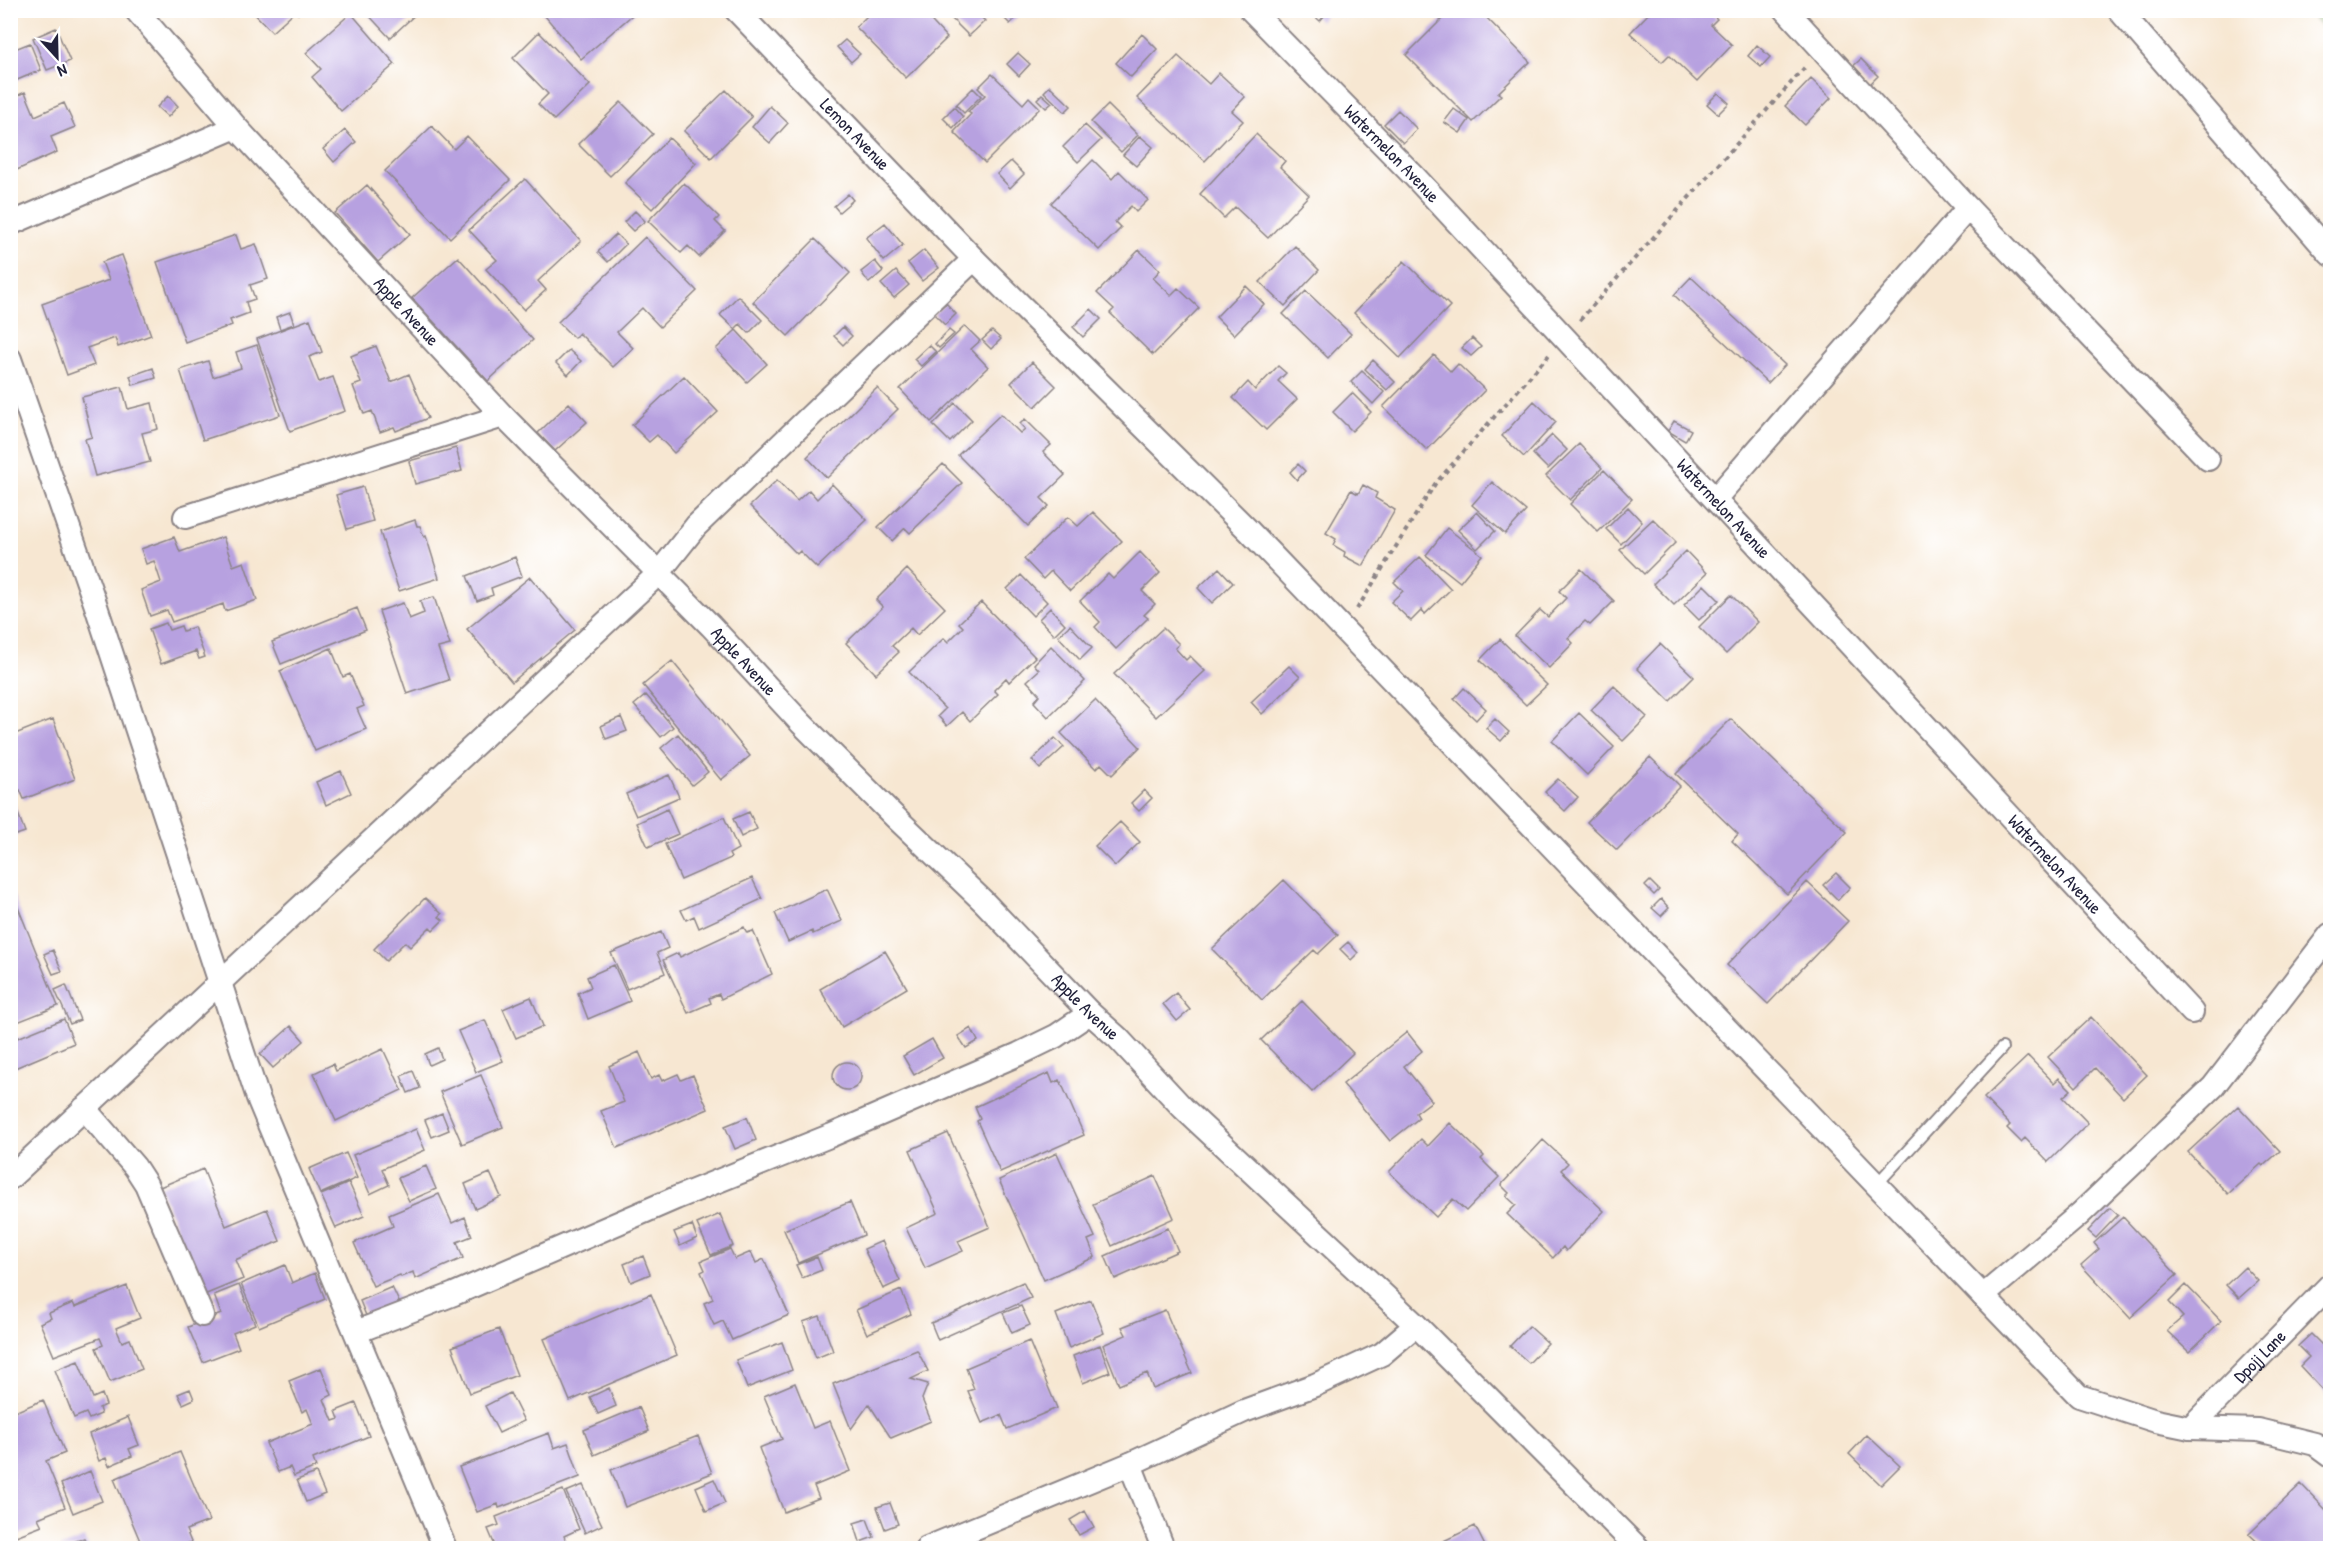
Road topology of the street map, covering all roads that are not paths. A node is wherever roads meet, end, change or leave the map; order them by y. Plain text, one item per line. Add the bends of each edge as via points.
1 (136, 10) edge
2 (736, 10) edge
3 (1251, 10) edge
4 (1786, 10) edge
5 (2119, 10) edge
6 (236, 127) junction
7 (1968, 208) junction
8 (10, 224) edge
9 (2331, 254) edge
10 (974, 259) junction
11 (10, 359) edge
12 (503, 416) junction
13 (2208, 459) dead end
14 (1715, 499) junction
15 (186, 517) dead end
16 (658, 574) junction
17 (2331, 935) edge
18 (220, 981) junction
19 (2192, 1012) dead end
20 (1090, 1013) junction
21 (2002, 1048) dead end
22 (84, 1108) junction
23 (10, 1178) edge
24 (1876, 1185) junction
25 (2331, 1286) edge
26 (1983, 1296) junction
27 (202, 1315) dead end
28 (1416, 1325) junction
29 (356, 1332) junction
30 (2190, 1428) junction
31 (2331, 1455) edge
32 (1130, 1464) junction
33 (444, 1548) edge
34 (927, 1548) edge
35 (1163, 1548) edge
36 (1638, 1548) edge

1 - 6 street, Apple Avenue
2 - 10 street, Lemon Avenue
3 - 14 street, Watermelon Avenue via 1414,176
4 - 7 street
5 - 9 street
6 - 8 street
6 - 12 street, Apple Avenue
7 - 13 street
7 - 14 street
10 - 16 street via 696,526
10 - 24 street, Lemon Avenue via 1249,531
11 - 18 street
12 - 15 street
12 - 16 street, Apple Avenue
14 - 19 street, Watermelon Avenue
16 - 18 street
16 - 20 street, Apple Avenue
17 - 26 street via 2213,1087 2080,1214
18 - 22 street
18 - 29 street via 258,1098
20 - 28 street, Apple Avenue via 1183,1108
20 - 29 street via 1056,1036 832,1135
21 - 24 lane
22 - 23 street
22 - 27 street via 146,1184
24 - 26 street, Lemon Avenue
25 - 30 street, Dpojj Lane
26 - 30 street, Lemon Avenue via 2079,1396
28 - 32 street via 1382,1354
28 - 36 street, Apple Avenue
29 - 33 street
30 - 31 street, Lemon Avenue via 2258,1430 2315,1444
32 - 34 street
32 - 35 street

